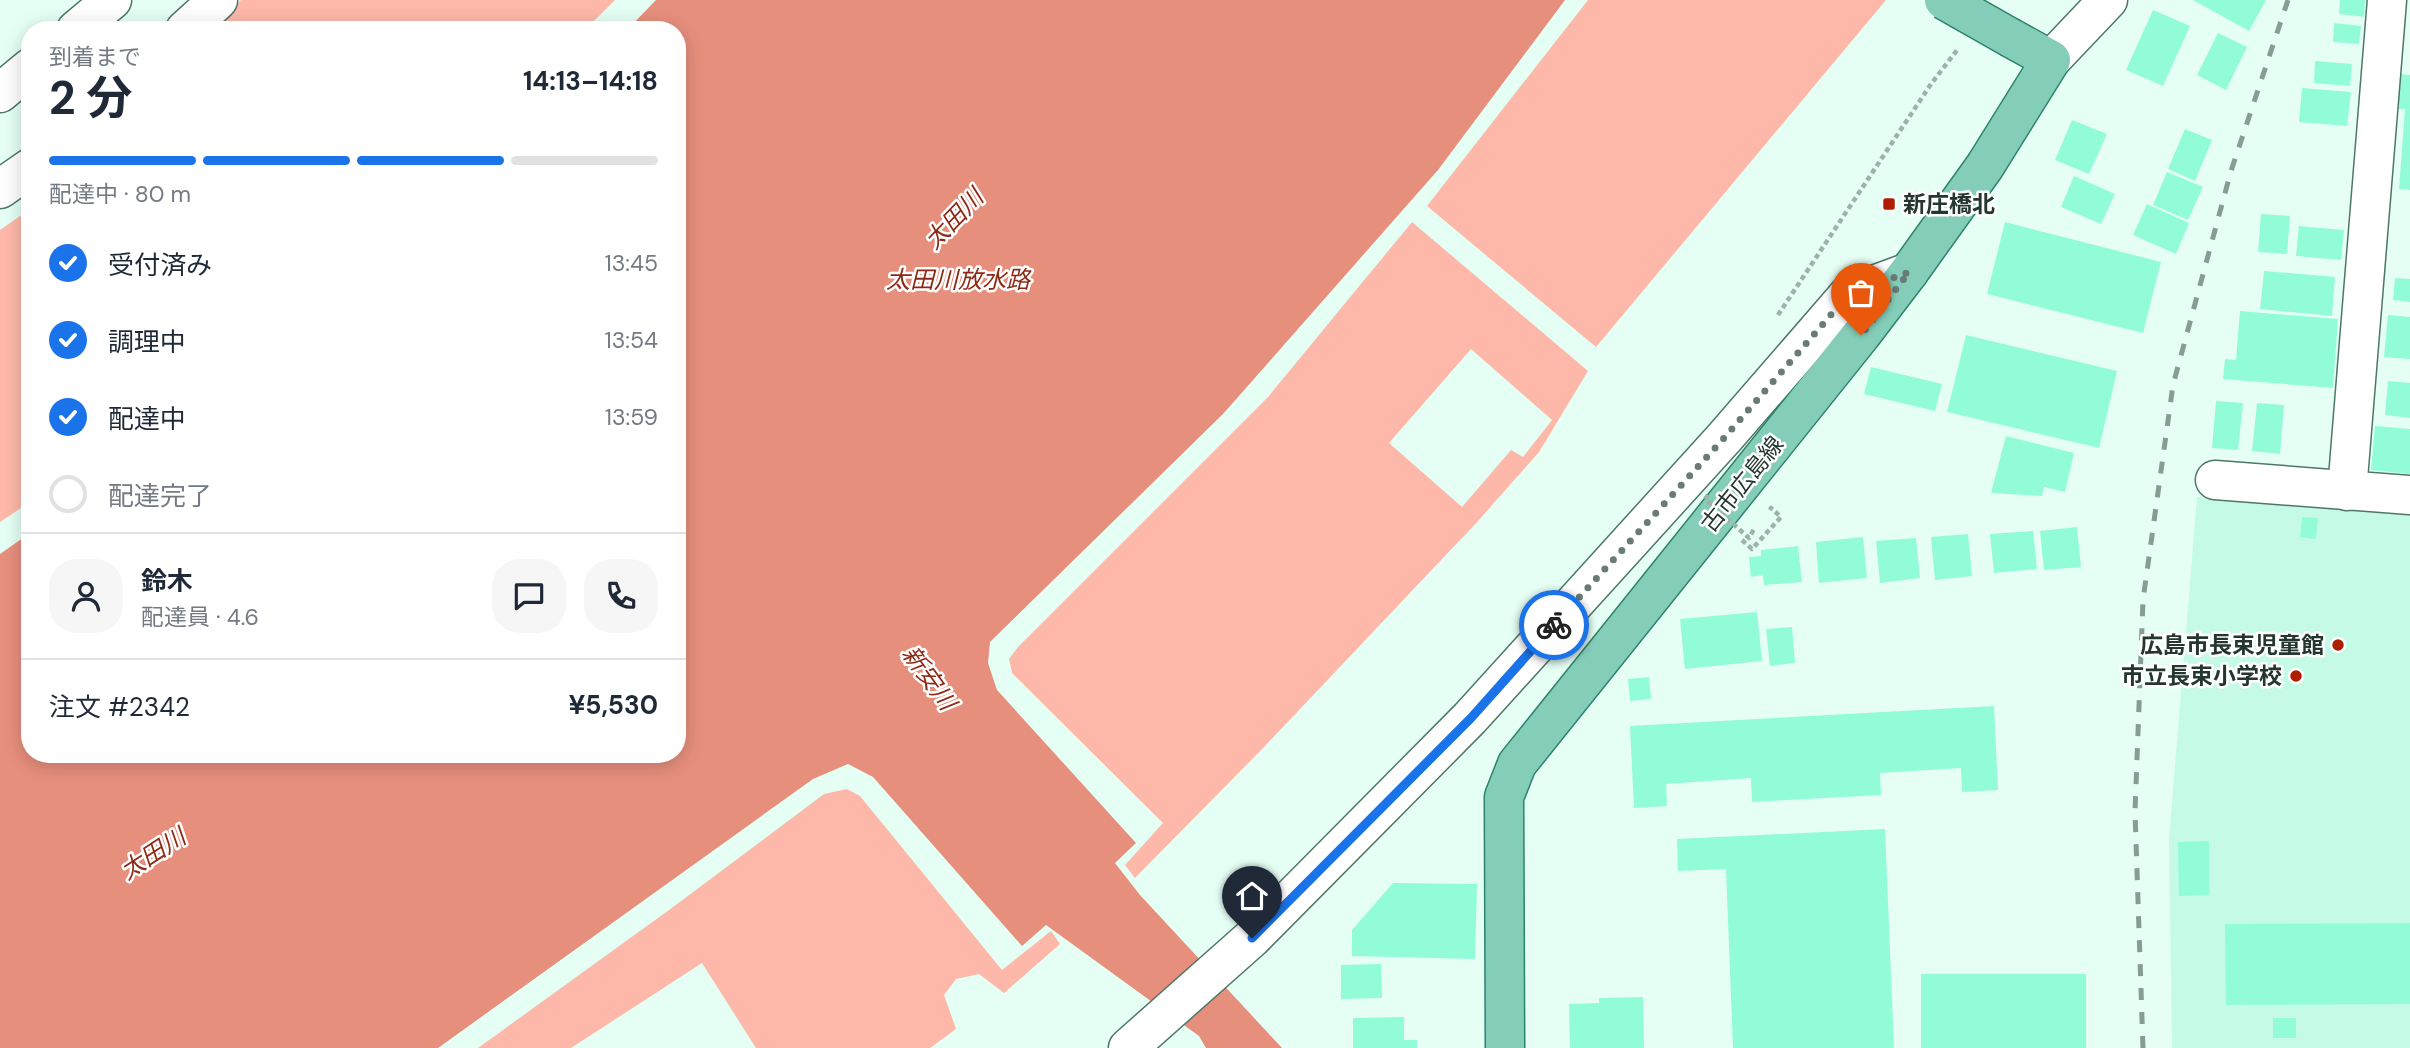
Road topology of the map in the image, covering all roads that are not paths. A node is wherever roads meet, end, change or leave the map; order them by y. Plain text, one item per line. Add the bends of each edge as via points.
1 (112, 0) edge
2 (218, 0) edge
3 (1944, 0) edge
4 (2084, 0) edge
5 (2108, 0) edge
6 (2387, 0) edge
7 (87, 21) edge
8 (195, 21) edge
9 (2050, 60) junction
10 (21, 76) edge
11 (0, 93) edge
12 (21, 174) edge
13 (0, 189) edge
14 (1909, 272) junction
15 (2215, 480) dead end
16 (2347, 491) junction
17 (2410, 495) edge
18 (1128, 1048) edge
19 (1505, 1048) edge

1 - 7 street
2 - 8 street
3 - 9 main road, bridge
4 - 9 street
5 - 9 street
6 - 16 street
9 - 14 main road, 古市広島線 via 1985,166
10 - 11 street
12 - 13 street
14 - 18 street via 1849,294 1471,718 1252,938
14 - 19 main road, 古市広島線 via 1517,764 1503,797
15 - 16 street
16 - 17 street

